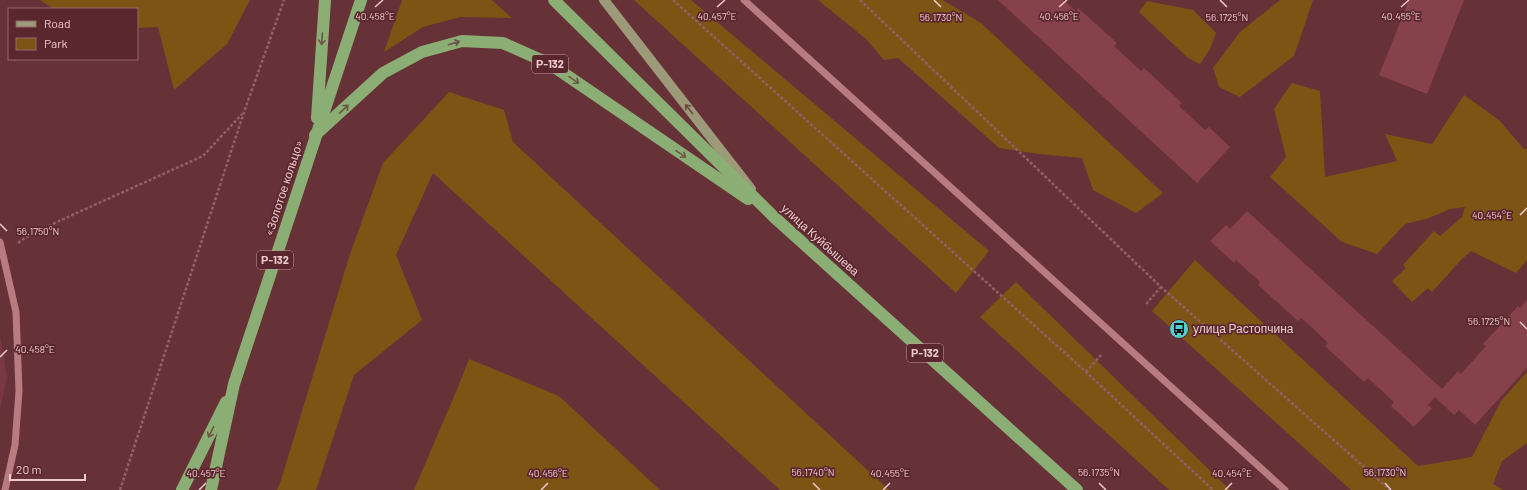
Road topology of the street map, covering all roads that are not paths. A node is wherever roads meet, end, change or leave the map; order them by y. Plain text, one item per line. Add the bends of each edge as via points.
1 (325, 0) edge
2 (361, 0) edge
3 (554, 0) edge
4 (604, 0) edge
5 (744, 0) edge
6 (315, 135) junction
7 (774, 217) junction
8 (0, 242) edge
9 (234, 384) junction
10 (5, 490) edge
11 (182, 490) edge
12 (211, 490) edge
13 (1077, 490) edge
14 (1285, 490) edge

1 -> 6 highway, Р-132
2 - 6 highway, «Золотое кольцо» / Р-132
3 - 7 highway, улица Куйбышева / Р-132
7 -> 4 main road
5 - 14 street
6 -> 7 highway, Р-132 via 383,73 422,52 462,41 503,43 550,64
6 - 9 highway, «Золотое кольцо» / Р-132
7 - 13 highway, улица Куйбышева / Р-132
8 - 10 street via 16,312 20,391 15,445
9 -> 11 highway, «Золотое кольцо» / Р-132
9 - 12 highway, «Золотое кольцо» / Р-132

